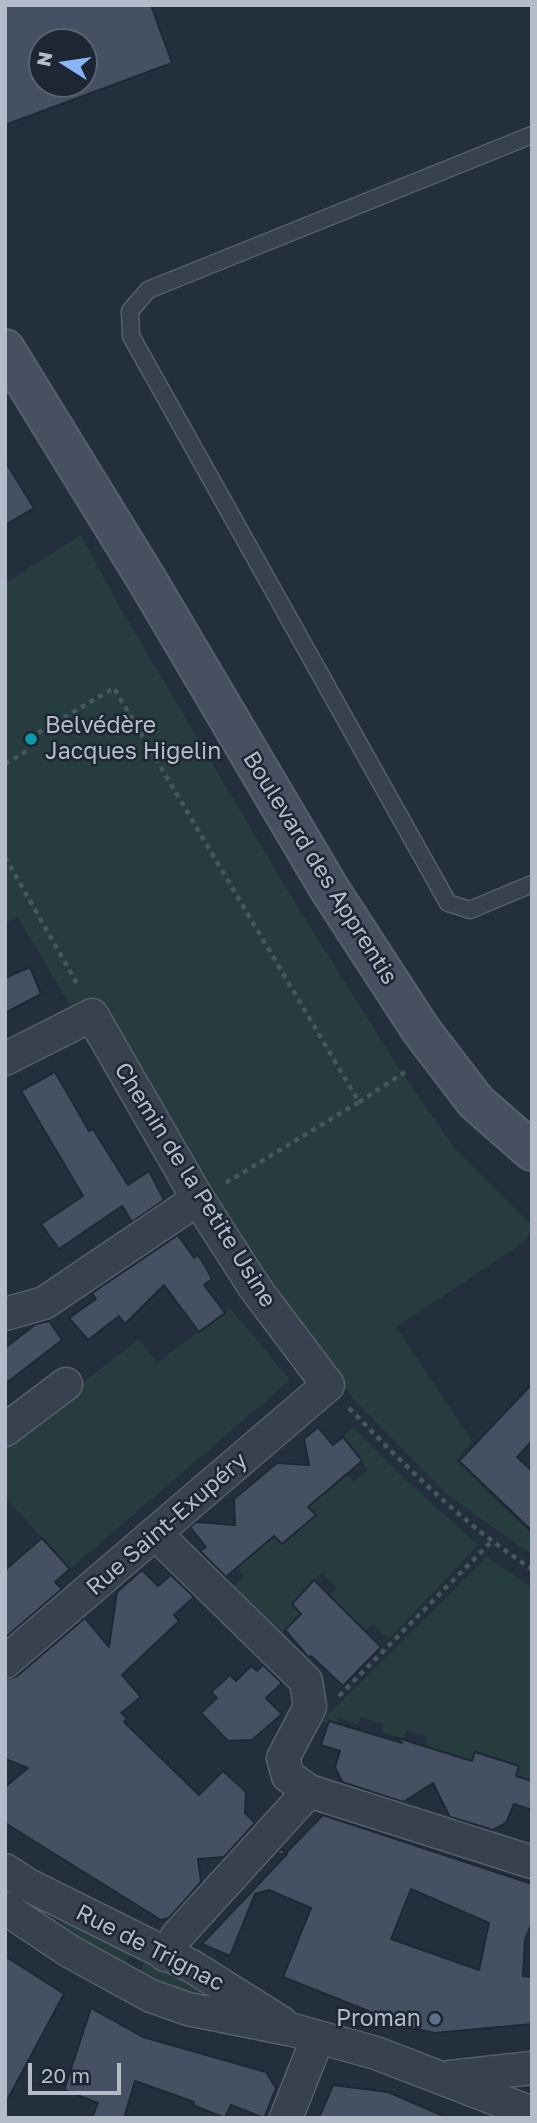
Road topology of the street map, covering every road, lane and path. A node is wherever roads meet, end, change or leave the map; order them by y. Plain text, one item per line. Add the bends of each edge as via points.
1 (532, 135) edge
2 (5, 349) edge
3 (38, 733) dead end
4 (27, 751) dead end
5 (5, 764) edge
6 (5, 857) edge
7 (532, 884) edge
8 (92, 1015) junction
9 (5, 1059) edge
10 (416, 1065) dead end
11 (359, 1102) junction
12 (532, 1150) edge
13 (256, 1164) dead end
14 (198, 1199) junction
15 (5, 1314) edge
16 (66, 1384) dead end
17 (328, 1385) junction
18 (5, 1430) edge
19 (156, 1534) junction
20 (491, 1542) junction
21 (532, 1569) edge
22 (5, 1662) edge
23 (310, 1707) junction
24 (309, 1791) junction
25 (532, 1862) edge
26 (5, 1870) edge
27 (5, 1908) edge
28 (166, 1955) junction
29 (305, 2033) junction
30 (532, 2068) edge
31 (444, 2078) junction
32 (532, 2113) edge
33 (286, 2118) edge

1 - 7 lane via 148,290 130,311 131,336 448,903 470,910
2 - 12 main road, Boulevard des Apprentis via 330,890 421,1030 476,1102
3 - 11 path via 114,688
4 - 5 path
6 - 8 path
8 - 9 street
8 - 14 street, Chemin de la Petite Usine
10 - 11 path
11 - 13 path
14 - 15 street via 44,1303
14 - 17 street, Chemin de la Petite Usine via 255,1288
16 - 18 street
17 - 19 street, Rue Saint-Exupéry
17 - 20 path via 411,1473
19 - 22 street, Rue Saint-Exupéry
19 - 23 street via 306,1681
20 - 21 path
20 - 23 path via 332,1703
23 - 24 street via 283,1758 288,1776
24 - 25 street
24 - 28 street via 177,1936
26 - 28 street, Rue de Trignac
27 - 29 street, Rue de Trignac via 69,1951 151,1996 188,2009
28 - 29 street, Rue de Trignac
29 - 31 street, Rue de Trignac
29 - 33 street
30 - 31 street
31 - 32 street, Rue de Trignac

